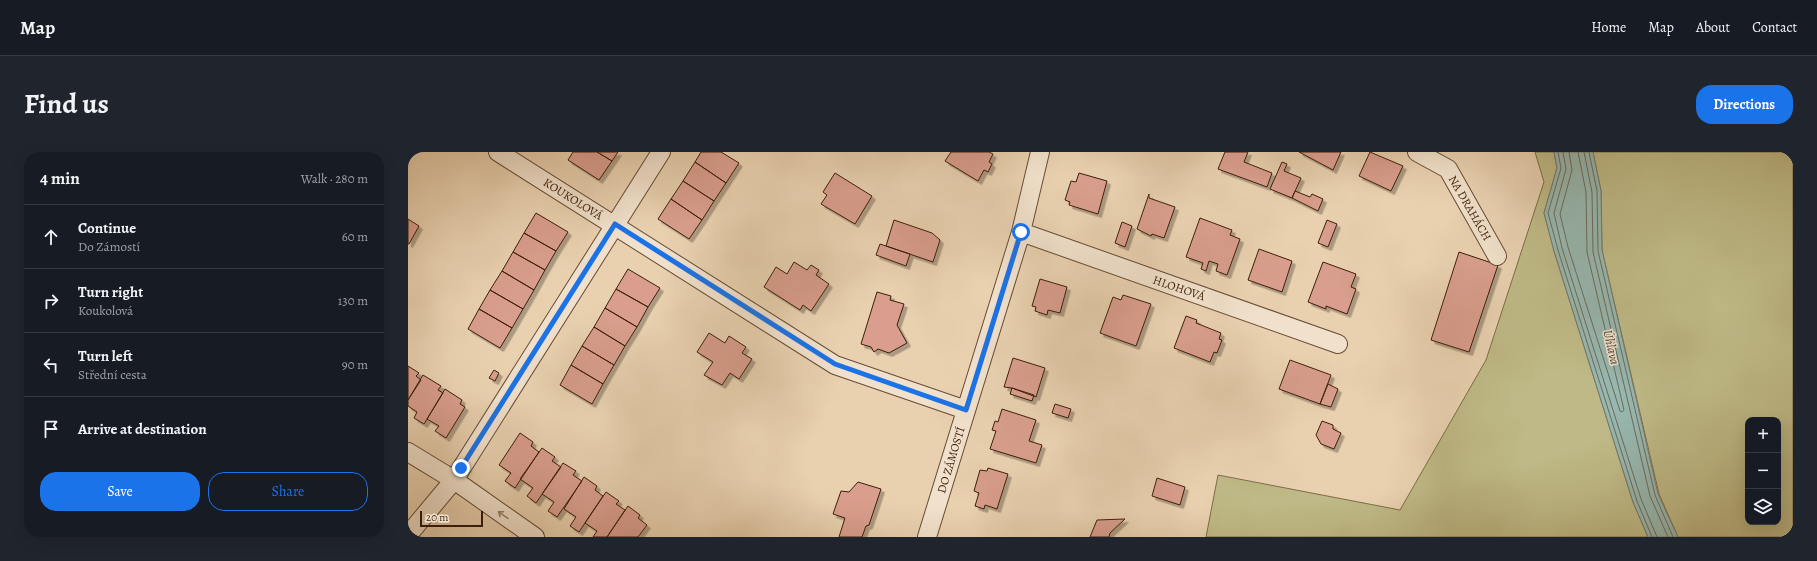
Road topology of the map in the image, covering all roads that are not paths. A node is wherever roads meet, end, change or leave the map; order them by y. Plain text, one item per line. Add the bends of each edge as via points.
1 (498, 152) edge
2 (661, 152) edge
3 (1040, 152) edge
4 (1417, 152) edge
5 (615, 224) junction
6 (1021, 232) junction
7 (1497, 256) dead end
8 (1338, 344) dead end
9 (966, 410) junction
10 (408, 452) edge
11 (454, 480) junction
12 (408, 536) edge
13 (535, 537) edge
14 (927, 537) edge

1 - 5 street, KOUKOLOVÁ
2 - 5 street
3 - 6 street, DO ZÁMOSTÍ
4 - 7 street, NA DRAHÁCH via 1448,169
5 - 9 street, KOUKOLOVÁ via 835,364
5 - 11 street
6 - 8 street, HLOHOVÁ
6 - 9 street, DO ZÁMOSTÍ
9 - 14 street, DO ZÁMOSTÍ
10 - 11 street
11 - 12 street
13 -> 11 street

